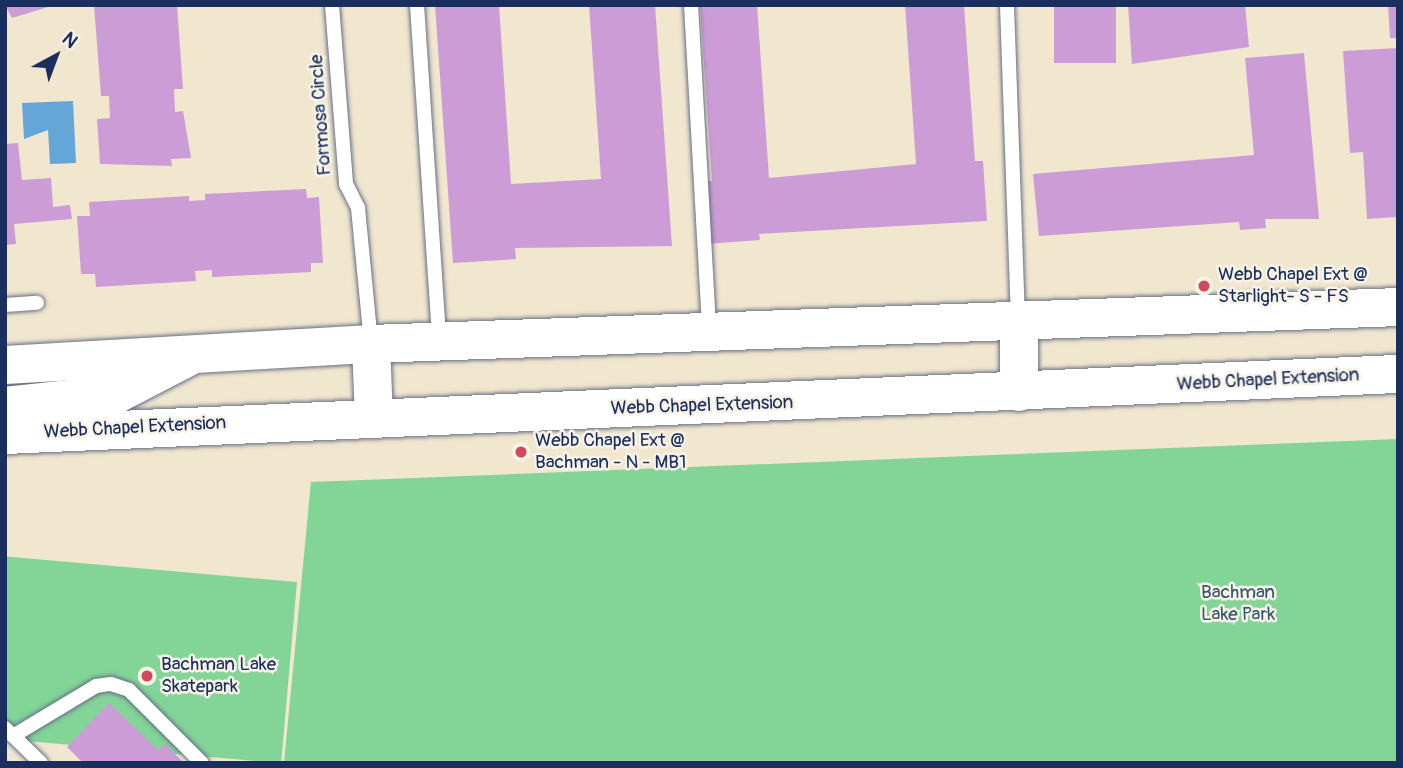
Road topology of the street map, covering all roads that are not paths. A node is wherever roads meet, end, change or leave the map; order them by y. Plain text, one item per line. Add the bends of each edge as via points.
1 (332, 5) edge
2 (417, 5) edge
3 (691, 5) edge
4 (1007, 5) edge
5 (37, 303) dead end
6 (5, 305) edge
7 (1398, 307) edge
8 (1018, 321) junction
9 (709, 331) junction
10 (439, 341) junction
11 (371, 344) junction
12 (192, 354) junction
13 (5, 365) edge
14 (1398, 374) edge
15 (1019, 391) junction
16 (5, 406) edge
17 (374, 419) junction
18 (5, 435) edge
19 (9, 732) edge
20 (41, 763) edge
21 (202, 763) edge

1 - 11 lane, Formosa Circle via 346,184 358,208
2 - 10 lane
3 - 9 lane
4 - 8 lane
5 - 6 lane
7 - 8 main road
8 - 9 main road
8 - 15 main road
9 - 10 main road
10 - 11 main road
11 - 12 main road
11 - 17 main road
12 - 13 main road
12 - 16 main road via 117,394
14 - 15 main road, Webb Chapel Extension
15 - 17 main road, Webb Chapel Extension
17 - 18 main road, Webb Chapel Extension
19 - 20 lane
19 - 21 lane via 96,686 111,684 129,691

